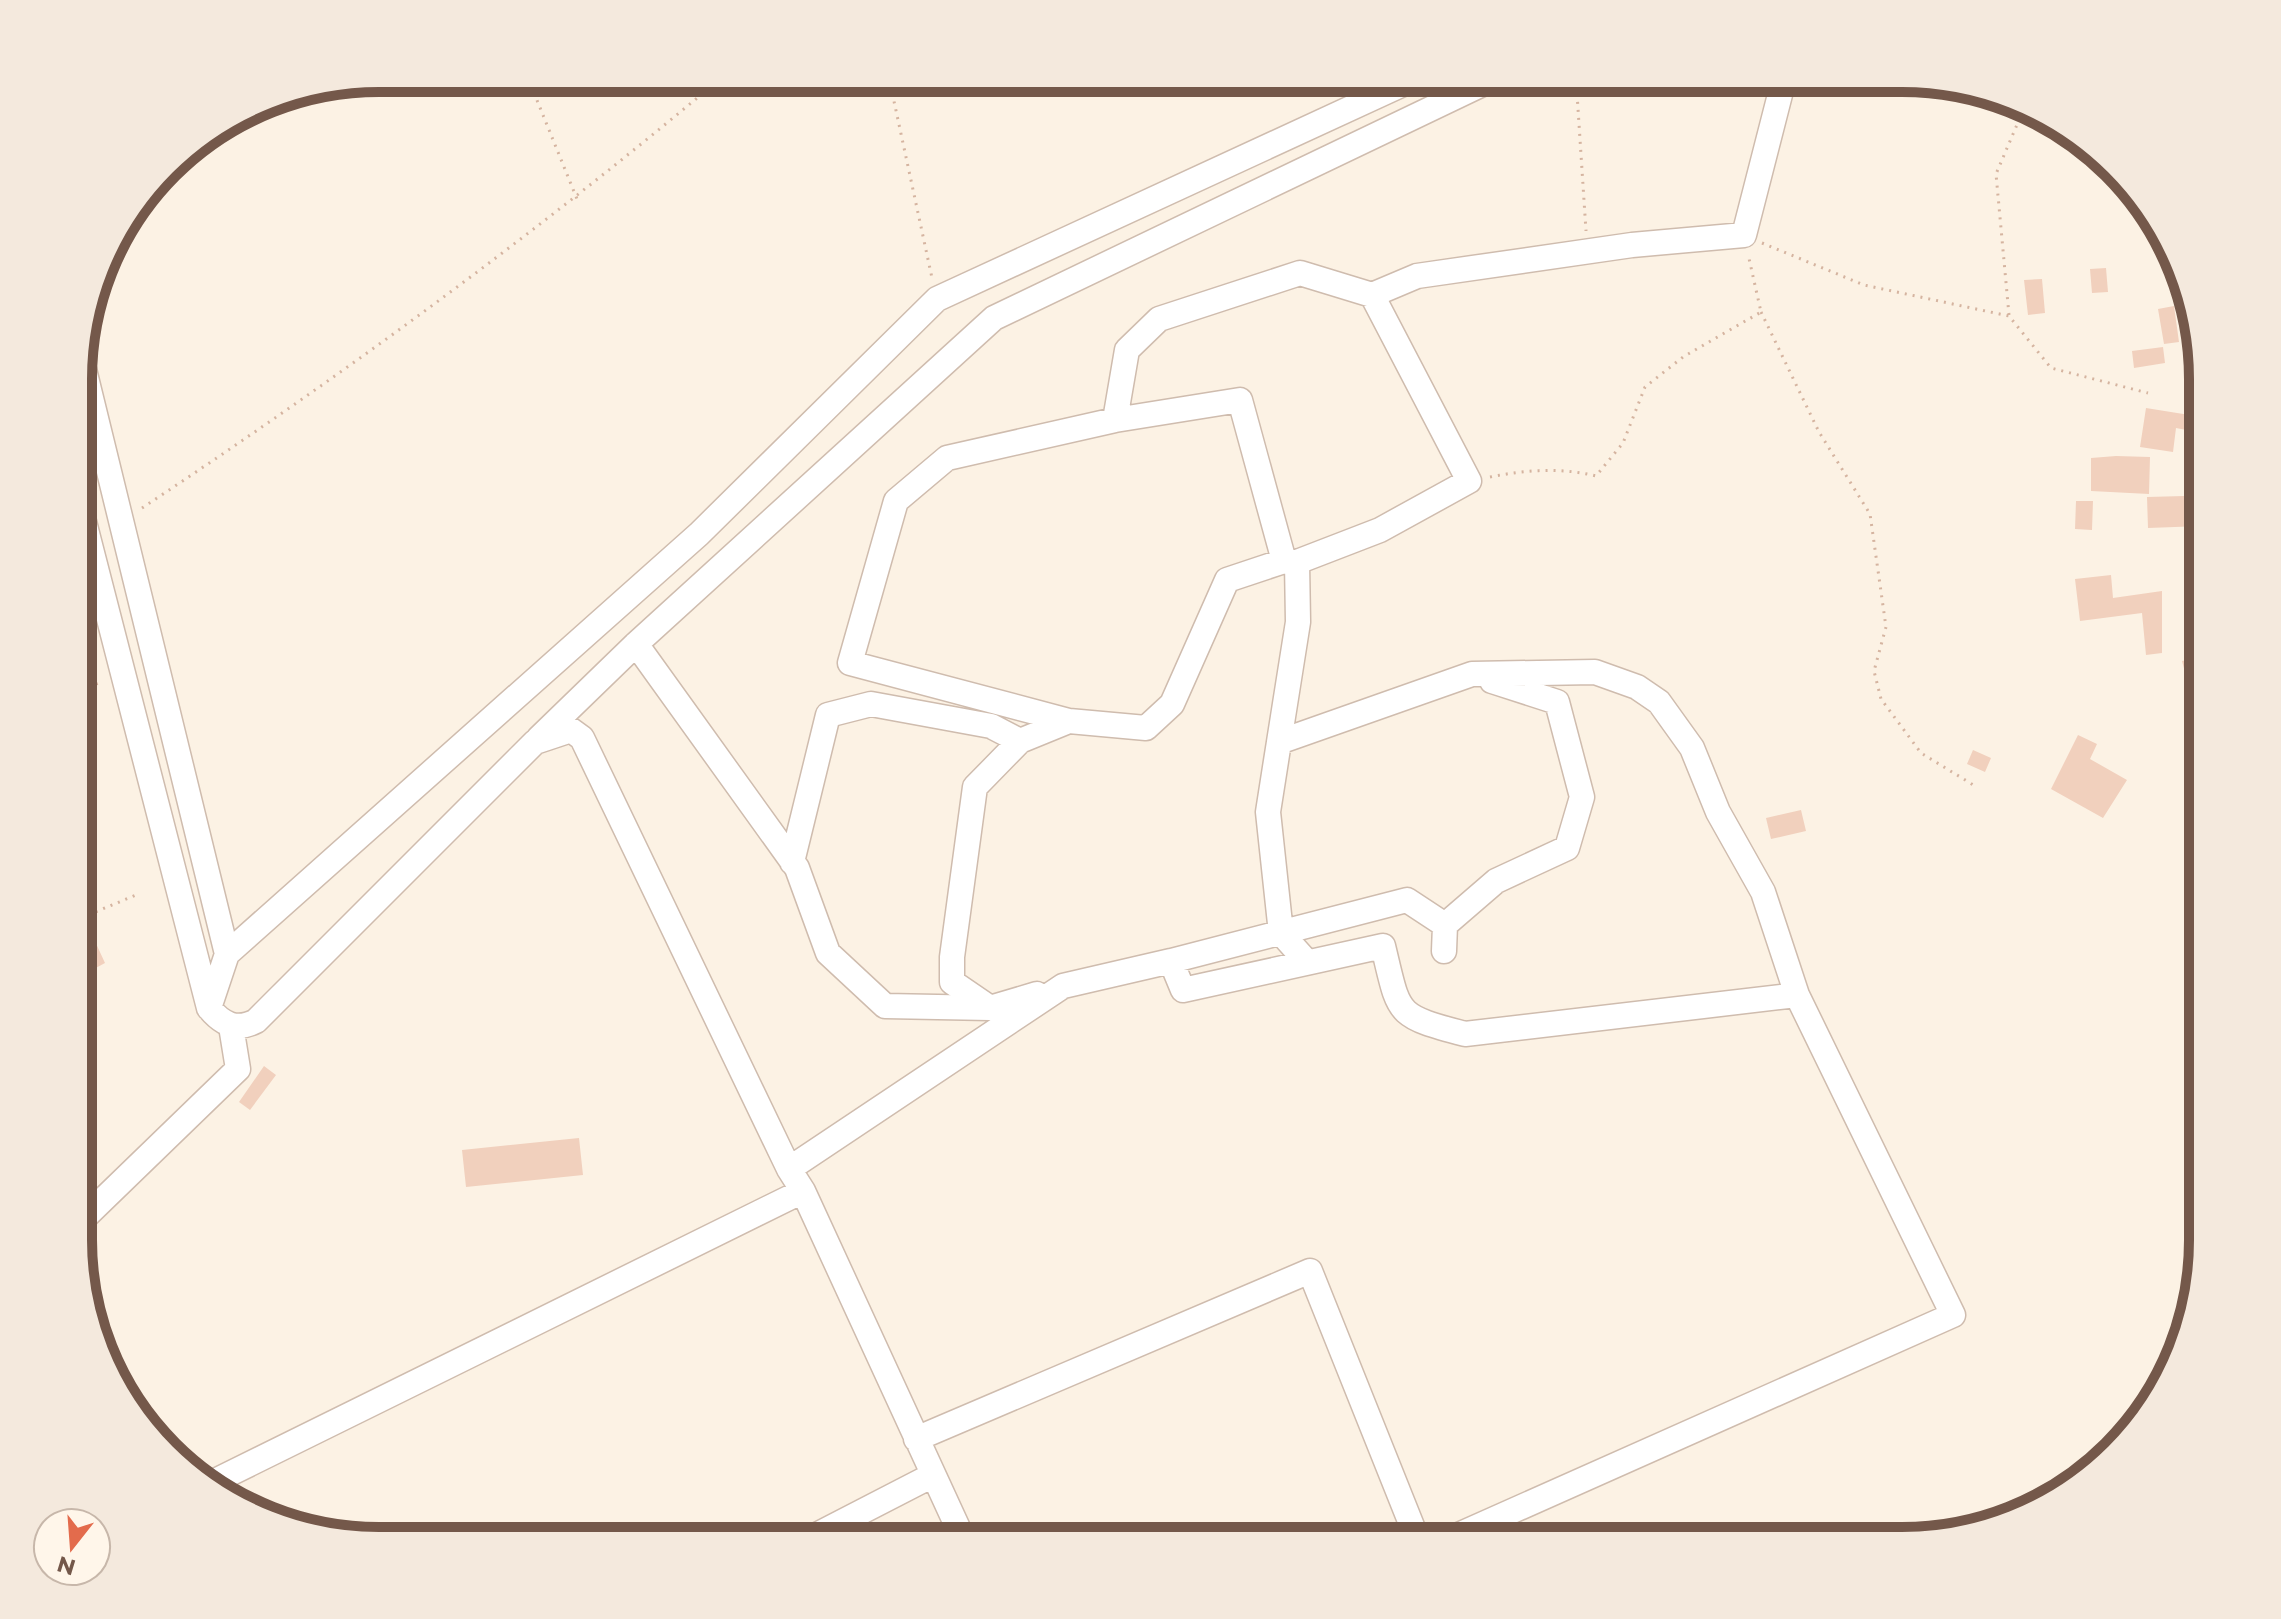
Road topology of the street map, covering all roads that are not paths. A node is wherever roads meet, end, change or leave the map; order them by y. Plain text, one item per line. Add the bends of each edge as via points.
1 (1386, 92) edge
2 (1466, 92) edge
3 (1781, 92) edge
4 (1372, 295) junction
5 (92, 402) edge
6 (1115, 420) junction
7 (92, 553) edge
8 (1291, 562) junction
9 (636, 644) junction
10 (1472, 674) junction
11 (1069, 721) junction
12 (1020, 741) junction
13 (535, 742) junction
14 (1279, 742) junction
15 (792, 862) junction
16 (1445, 925) junction
17 (1281, 933) junction
18 (1444, 951) dead end
19 (227, 954) junction
20 (1171, 961) junction
21 (1307, 962) junction
22 (1063, 986) junction
23 (1797, 995) junction
24 (209, 1008) junction
25 (990, 1008) junction
26 (231, 1026) junction
27 (789, 1169) junction
28 (803, 1191) junction
29 (92, 1210) edge
30 (916, 1439) junction
31 (933, 1475) junction
32 (220, 1479) edge
33 (832, 1527) edge
34 (957, 1527) edge
35 (1412, 1527) edge
36 (1476, 1527) edge

1 - 19 street via 937,299 699,534
2 - 9 street via 994,318
3 - 4 street via 1744,235 1417,276
4 - 6 street via 1300,273 1159,319 1127,350
4 - 8 street via 1469,481 1380,530
5 - 19 street
6 - 8 street via 1240,400
6 - 11 street via 947,458 896,501 850,663
7 - 24 street
8 - 11 street via 1227,580 1172,704 1146,728
8 - 14 street via 1298,622
9 - 13 street
9 - 15 street
10 - 14 street
10 - 16 street via 1557,702 1582,797 1567,848 1496,881
10 - 23 street via 1595,672 1637,687 1659,702 1692,748 1718,812 1763,892
11 - 12 street
12 - 15 street via 991,726 871,704 828,715
12 - 25 street via 975,787 952,957 952,982
13 - 26 street via 256,1021 243,1028
13 - 27 street via 571,730 582,738
14 - 17 street via 1268,812
15 - 25 street via 828,953 885,1006
16 - 17 street via 1407,900
16 - 18 street
17 - 20 street
17 - 21 street
19 - 24 street
20 - 21 street via 1183,990
20 - 22 street
21 - 23 street via 1383,946 1395,998 1413,1020 1465,1034
22 - 25 street
22 - 27 street
23 - 36 street via 1953,1315
24 - 26 street
26 - 29 street via 238,1069
27 - 28 street
28 - 30 street
28 - 32 street
30 - 31 street
30 - 35 street via 1310,1271
31 - 33 street
31 - 34 street

